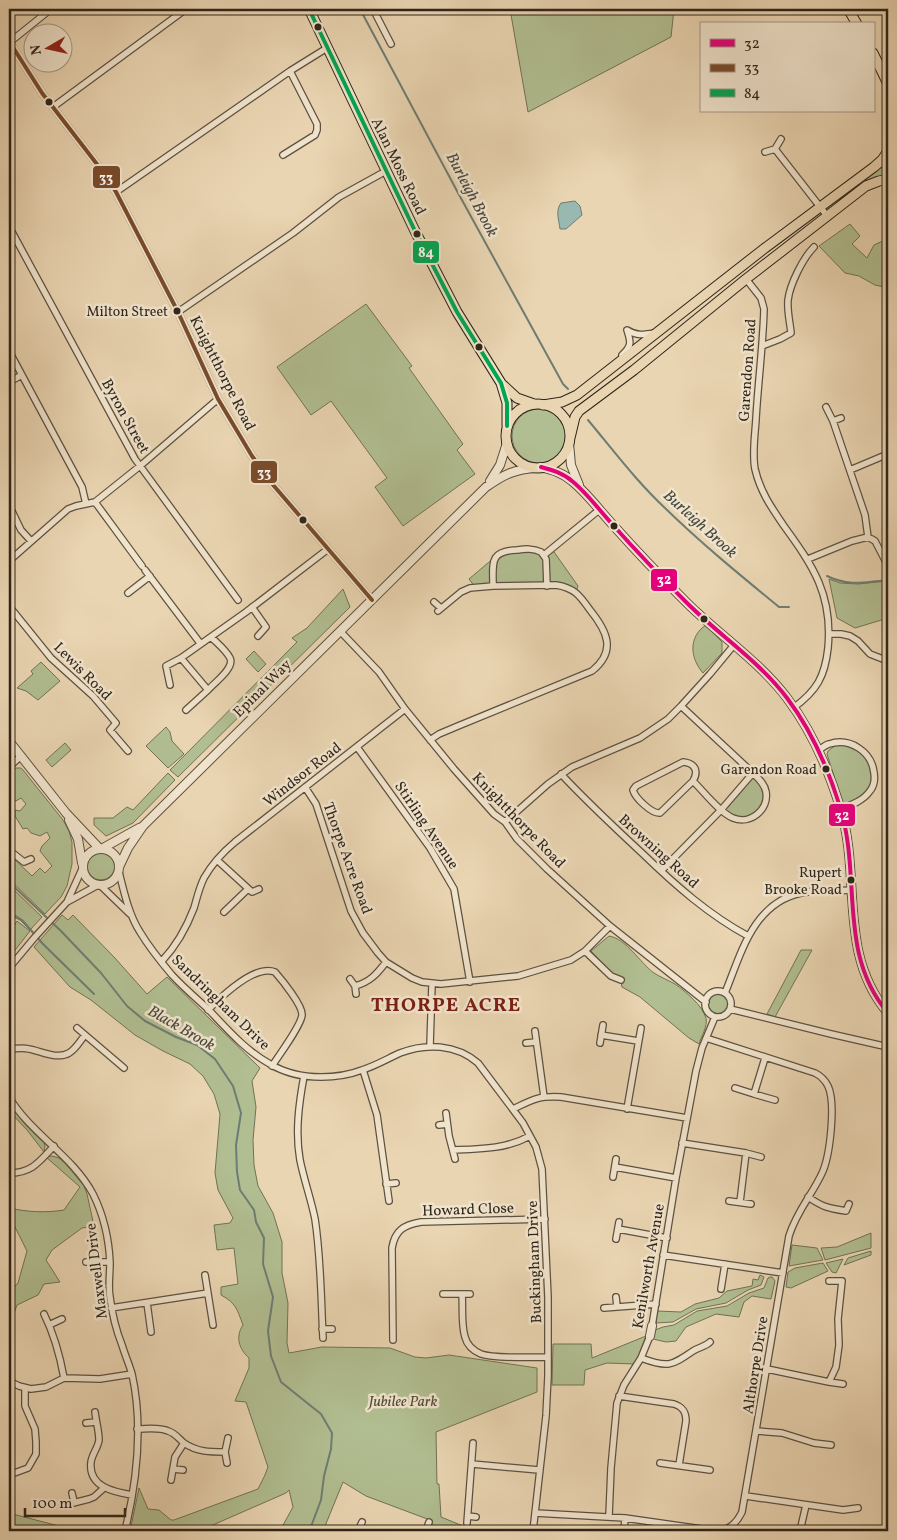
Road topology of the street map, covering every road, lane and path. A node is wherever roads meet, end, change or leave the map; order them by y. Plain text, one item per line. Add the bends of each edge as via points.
1 (51, 9) edge
2 (186, 9) edge
3 (309, 9) edge
4 (373, 9) edge
5 (848, 9) edge
6 (856, 22) edge
7 (9, 42) edge
8 (391, 44) dead end
9 (327, 48) junction
10 (874, 55) edge
11 (290, 71) junction
12 (888, 84) edge
13 (53, 108) junction
14 (781, 139) dead end
15 (775, 149) junction
16 (888, 151) edge
17 (765, 152) dead end
18 (283, 155) dead end
19 (386, 171) junction
20 (888, 179) edge
21 (116, 192) junction
22 (820, 207) junction
23 (828, 216) junction
24 (12, 232) dead end
25 (814, 247) dead end
26 (738, 269) junction
27 (746, 279) junction
28 (178, 312) junction
29 (658, 332) junction
30 (762, 346) junction
31 (9, 351) edge
32 (604, 374) junction
33 (22, 375) junction
34 (9, 382) edge
35 (501, 383) junction
36 (218, 398) junction
37 (540, 405) junction
38 (826, 408) dead end
39 (841, 418) dead end
40 (833, 421) junction
41 (507, 426) junction
42 (569, 440) junction
43 (507, 443) junction
44 (888, 454) edge
45 (140, 466) junction
46 (539, 468) junction
47 (850, 470) junction
48 (486, 487) junction
49 (581, 488) junction
50 (95, 502) junction
51 (86, 504) junction
52 (9, 505) edge
53 (599, 510) junction
54 (868, 537) junction
55 (31, 541) junction
56 (328, 549) junction
57 (544, 555) junction
58 (808, 559) junction
59 (9, 561) edge
60 (888, 566) edge
61 (150, 576) junction
62 (493, 586) junction
63 (547, 586) junction
64 (128, 593) dead end
65 (238, 600) dead end
66 (372, 600) junction
67 (434, 602) dead end
68 (9, 606) edge
69 (252, 607) junction
70 (340, 631) junction
71 (829, 634) junction
72 (258, 636) dead end
73 (211, 637) junction
74 (200, 643) junction
75 (734, 644) junction
76 (181, 658) junction
77 (888, 661) edge
78 (170, 685) dead end
79 (208, 690) junction
80 (681, 706) junction
81 (794, 708) junction
82 (405, 709) junction
83 (186, 710) dead end
84 (430, 740) junction
85 (9, 741) edge
86 (357, 747) junction
87 (819, 750) junction
88 (128, 751) dead end
89 (21, 756) junction
90 (9, 767) edge
91 (753, 773) junction
92 (561, 774) junction
93 (693, 781) junction
94 (305, 787) junction
95 (841, 809) junction
96 (722, 810) junction
97 (66, 813) junction
98 (505, 822) junction
99 (143, 826) junction
100 (101, 848) junction
101 (9, 850) edge
102 (31, 859) dead end
103 (216, 860) junction
104 (83, 866) junction
105 (119, 869) junction
106 (661, 871) junction
107 (99, 885) junction
108 (259, 889) dead end
109 (852, 890) junction
110 (252, 892) junction
111 (67, 902) junction
112 (224, 912) dead end
113 (132, 915) junction
114 (610, 926) junction
115 (748, 936) junction
116 (584, 951) junction
117 (162, 961) junction
118 (386, 962) junction
119 (9, 968) edge
120 (350, 979) dead end
121 (621, 980) dead end
122 (470, 982) junction
123 (432, 984) junction
124 (355, 986) junction
125 (356, 994) dead end
126 (725, 994) junction
127 (706, 1002) junction
128 (730, 1009) junction
129 (208, 1010) junction
130 (888, 1013) edge
131 (715, 1017) junction
132 (603, 1025) dead end
133 (77, 1028) dead end
134 (641, 1028) dead end
135 (535, 1031) dead end
136 (85, 1034) junction
137 (601, 1035) junction
138 (706, 1038) junction
139 (638, 1041) junction
140 (536, 1042) junction
141 (526, 1043) dead end
142 (600, 1043) dead end
143 (430, 1046) junction
144 (888, 1047) edge
145 (9, 1049) edge
146 (765, 1058) junction
147 (272, 1066) junction
148 (124, 1068) dead end
149 (363, 1070) junction
150 (304, 1076) junction
151 (735, 1088) dead end
152 (754, 1094) junction
153 (544, 1096) junction
154 (9, 1097) edge
155 (775, 1100) dead end
156 (514, 1109) junction
157 (627, 1109) junction
158 (446, 1113) dead end
159 (687, 1118) junction
160 (447, 1124) junction
161 (439, 1125) dead end
162 (530, 1136) junction
163 (682, 1143) junction
164 (54, 1146) junction
165 (454, 1150) junction
166 (746, 1153) junction
167 (760, 1157) dead end
168 (616, 1158) dead end
169 (455, 1159) dead end
170 (615, 1167) junction
171 (9, 1173) edge
172 (614, 1177) dead end
173 (676, 1178) junction
174 (396, 1183) dead end
175 (386, 1184) junction
176 (808, 1197) junction
177 (729, 1200) dead end
178 (388, 1201) dead end
179 (740, 1202) junction
180 (751, 1204) dead end
181 (849, 1204) dead end
182 (545, 1219) junction
183 (619, 1222) dead end
184 (618, 1229) junction
185 (666, 1238) junction
186 (616, 1239) dead end
187 (663, 1255) junction
188 (86, 1262) dead end
189 (96, 1262) junction
190 (110, 1262) junction
191 (725, 1264) junction
192 (96, 1270) dead end
193 (783, 1273) junction
194 (205, 1275) dead end
195 (828, 1281) dead end
196 (721, 1289) dead end
197 (208, 1294) junction
198 (443, 1294) dead end
199 (462, 1294) junction
200 (470, 1294) dead end
201 (616, 1297) dead end
202 (147, 1303) junction
203 (656, 1304) junction
204 (617, 1307) junction
205 (111, 1308) junction
206 (604, 1308) dead end
207 (44, 1314) dead end
208 (62, 1319) dead end
209 (49, 1325) junction
210 (213, 1325) dead end
211 (384, 1325) dead end
212 (393, 1325) junction
213 (652, 1326) joint
214 (332, 1328) dead end
215 (322, 1329) junction
216 (151, 1332) dead end
217 (650, 1336) joint
218 (323, 1338) dead end
219 (393, 1340) dead end
220 (709, 1346) dead end
221 (548, 1357) junction
222 (641, 1358) junction
223 (767, 1369) junction
224 (132, 1374) junction
225 (64, 1378) junction
226 (9, 1381) edge
227 (829, 1382) junction
228 (844, 1384) dead end
229 (25, 1388) junction
230 (619, 1396) junction
231 (95, 1412) dead end
232 (96, 1422) junction
233 (86, 1423) dead end
234 (137, 1430) junction
235 (756, 1431) junction
236 (228, 1438) dead end
237 (184, 1442) junction
238 (473, 1443) dead end
239 (831, 1445) dead end
240 (226, 1452) junction
241 (660, 1462) dead end
242 (227, 1463) dead end
243 (472, 1464) junction
244 (679, 1465) junction
245 (173, 1469) junction
246 (184, 1470) dead end
247 (539, 1470) junction
248 (710, 1470) dead end
249 (9, 1475) edge
250 (171, 1480) dead end
251 (104, 1488) junction
252 (72, 1493) dead end
253 (132, 1495) junction
254 (746, 1496) junction
255 (806, 1505) junction
256 (858, 1508) dead end
257 (535, 1513) junction
258 (609, 1516) junction
259 (476, 1517) dead end
260 (625, 1518) junction
261 (362, 1522) dead end
262 (429, 1522) dead end
263 (346, 1529) dead end
264 (689, 1529) edge
265 (124, 1531) edge
266 (353, 1531) edge
267 (358, 1531) edge
268 (426, 1531) edge
269 (533, 1531) edge
270 (624, 1531) edge
271 (800, 1531) edge

1 - 7 street
2 - 13 street
3 - 9 main road, Alan Moss Road
4 - 8 street
5 - 6 main road
7 - 13 street, Knightthorpe Road
9 - 11 street
9 - 19 main road, Alan Moss Road
10 - 12 main road
11 - 18 street via 317,130 315,135
11 - 21 street
13 - 21 street, Knightthorpe Road
14 - 15 street
15 - 17 street
15 - 22 street
16 - 22 main road via 874,167
19 - 28 street via 339,197 293,233
19 - 35 main road, Alan Moss Road via 458,312
20 - 23 main road via 866,186
21 - 28 street, Knightthorpe Road
22 - 23 street
22 - 26 main road
23 - 27 main road
24 - 45 street, Byron Street
25 - 30 street via 794,280 788,300 791,332
26 - 27 main road
26 - 29 main road
27 - 30 street, Garendon Road via 764,304
27 - 42 main road via 579,412
28 - 36 street, Knightthorpe Road
29 - 32 main road
29 - 32 street via 637,335 627,330 628,349
30 - 58 street, Garendon Road via 753,452 755,469 766,500
31 - 33 street
32 - 37 main road via 568,400
33 - 34 street
33 - 51 street via 82,487
35 - 37 main road, Alan Moss Road via 517,398
35 - 41 main road, Alan Moss Road via 507,403
36 - 45 street
36 - 56 street, Knightthorpe Road via 252,456
37 - 41 main road via 519,410
37 - 42 main road via 554,408 562,414 568,422
38 - 40 street
39 - 40 street
40 - 47 street
41 - 43 main road
42 - 46 main road via 560,460
42 - 49 street via 571,465
43 - 46 main road via 511,454 520,462
43 - 48 street, Epinal Way via 500,465
44 - 47 street
45 - 50 street
45 - 65 street, Byron Street
46 - 48 street, Epinal Way via 515,470
46 - 49 street via 566,476
47 - 54 street via 868,526
48 - 66 street, Epinal Way
49 - 53 street
50 - 51 street
50 - 61 street
51 - 55 street via 68,509
52 - 55 street
53 - 57 street
53 - 75 street via 695,612
54 - 58 street
54 - 60 street via 875,541
55 - 59 street
56 - 66 street, Knightthorpe Road
56 - 69 street
57 - 62 street via 531,549 501,552 493,565
57 - 63 street
58 - 71 street, Garendon Road via 825,600
61 - 64 street
61 - 74 street
62 - 63 street
62 - 67 street via 464,590 439,610
63 - 84 street via 566,587 576,592 597,619 607,643 602,661 592,671
66 - 70 street, Epinal Way
68 - 88 street, Lewis Road via 51,658 93,696 116,723 110,730
69 - 72 street via 266,627
69 - 73 street
70 - 82 street, Knightthorpe Road via 379,672
70 - 99 street, Epinal Way
71 - 77 street via 850,636 870,654
71 - 81 street, Garendon Road via 823,676 812,692
73 - 74 street
73 - 79 street via 231,664
74 - 76 street
75 - 80 street
75 - 81 street via 764,672
76 - 78 street via 166,666
76 - 79 street
79 - 83 street
80 - 91 street
80 - 92 street via 640,738
81 - 87 street
82 - 84 street, Knightthorpe Road
82 - 86 street, Windsor Road
84 - 98 street, Knightthorpe Road via 494,814
85 - 89 street
86 - 94 street, Windsor Road
86 - 122 street, Stirling Avenue via 430,848 454,889
87 - 95 street
87 - 95 street via 839,742 852,744 869,757 874,767 875,780 871,791 853,805
89 - 90 street
89 - 97 street
91 - 96 street
91 - 96 street via 766,790 762,810 755,816 739,820
92 - 98 street
92 - 106 street, Browning Road
93 - 93 street via 656,814 633,790 683,762 693,765 696,770
93 - 96 street
94 - 103 street, Windsor Road
94 - 118 street, Thorpe Acre Road via 316,804 351,911
95 - 109 street
96 - 106 street
97 - 100 street
97 - 104 street via 78,839
98 - 114 street, Knightthorpe Road via 547,869
99 - 100 street, Epinal Way
99 - 105 street, Epinal Way
100 - 104 street via 87,854
100 - 105 street via 113,852 119,861
101 - 102 street via 24,862
103 - 110 street
103 - 117 street, Windsor Road via 201,885 184,932
104 - 107 street via 87,879
104 - 111 street
105 - 107 street via 110,883
105 - 113 street, Sandringham Drive
106 - 115 street, Browning Road via 731,927
107 - 111 street
107 - 113 street, Sandringham Drive
108 - 110 street
109 - 115 street via 803,892 782,899 763,914
109 - 130 street via 856,944 863,970
110 - 112 street
111 - 119 street
113 - 117 street, Sandringham Drive via 140,932
114 - 116 street, Thorpe Acre Road
114 - 127 street, Knightthorpe Road
115 - 126 street
116 - 121 street via 611,976
116 - 122 street, Thorpe Acre Road via 571,960 518,976
117 - 129 street, Sandringham Drive
118 - 123 street, Thorpe Acre Road via 412,978
118 - 124 street via 374,977
120 - 124 street
122 - 123 street, Thorpe Acre Road
123 - 143 street
124 - 125 street
126 - 127 street via 713,992
126 - 128 street via 730,1000
127 - 131 street via 707,1010
128 - 131 street via 725,1016
128 - 144 street
129 - 147 street, Sandringham Drive via 246,1047
129 - 147 street via 251,976 262,971 275,972 302,1011 302,1016
131 - 138 street, Kenilworth Avenue
132 - 137 street
133 - 136 street
134 - 139 street
135 - 140 street
136 - 145 street via 65,1054 28,1048
136 - 148 street
137 - 139 street
137 - 142 street
138 - 146 street, Althorpe Drive
138 - 159 street, Kenilworth Avenue
139 - 157 street
140 - 141 street
140 - 153 street
143 - 149 street, Sandringham Drive via 410,1050
143 - 156 street, Buckingham Drive via 471,1057
146 - 152 street
146 - 176 street, Althorpe Drive via 814,1073 824,1080 830,1092 827,1155 822,1173
147 - 150 street, Sandringham Drive
149 - 150 street, Sandringham Drive via 336,1076
149 - 175 street via 377,1116
150 - 215 street via 298,1137 317,1237
151 - 152 street
152 - 155 street
153 - 156 street
153 - 157 street
154 - 164 street, Maxwell Drive via 17,1110
156 - 162 street, Buckingham Drive
157 - 159 street
158 - 160 street
159 - 163 street, Kenilworth Avenue
160 - 161 street
160 - 165 street
162 - 165 street via 493,1149
162 - 182 street, Buckingham Drive via 542,1169
163 - 166 street
163 - 173 street, Kenilworth Avenue
164 - 171 street via 31,1168
164 - 190 street, Maxwell Drive via 94,1195 105,1225
165 - 169 street
166 - 167 street
166 - 179 street
168 - 170 street
170 - 172 street
170 - 173 street
173 - 185 street, Kenilworth Avenue
174 - 175 street
175 - 178 street
176 - 181 street via 830,1209 846,1211
176 - 193 street, Althorpe Drive via 792,1227
177 - 179 street
179 - 180 street
182 - 212 street, Howard Close via 421,1222 405,1227 394,1238 392,1248
182 - 221 street, Buckingham Drive
183 - 184 street
184 - 185 street
184 - 186 street
185 - 187 street, Kenilworth Avenue
187 - 191 street
187 - 203 street, Kenilworth Avenue
188 - 189 street
189 - 190 street
189 - 192 street
190 - 205 street, Maxwell Drive
191 - 193 street
191 - 196 street
193 - 223 street, Althorpe Drive
194 - 197 street
195 - 227 street via 842,1281 837,1360
197 - 202 street
197 - 210 street
198 - 199 street
199 - 200 street
199 - 221 street via 465,1339 474,1350 492,1356
201 - 204 street
202 - 205 street
202 - 216 street via 153,1324
203 - 204 street
203 - 213 street, Kenilworth Avenue
204 - 206 street
205 - 224 street, Maxwell Drive
207 - 209 street
208 - 209 street
209 - 225 street
211 - 212 street
212 - 219 street, Howard Close
213 - 217 street, Kenilworth Avenue
214 - 215 street
215 - 218 street
217 - 222 street, Kenilworth Avenue
220 - 222 street via 694,1350 674,1364
221 - 247 street, Buckingham Drive via 546,1416
222 - 230 street, Kenilworth Avenue
223 - 227 street
223 - 235 street, Althorpe Drive
224 - 225 street via 100,1379
224 - 234 street, Maxwell Drive
225 - 229 street via 46,1387
226 - 229 street
227 - 228 street
229 - 249 street via 25,1406 35,1430 36,1454 28,1468
230 - 244 street via 674,1404 684,1410 686,1421
230 - 258 street, Kenilworth Avenue
231 - 232 street
232 - 233 street
232 - 251 street via 99,1440 91,1467
234 - 237 street via 167,1430
234 - 253 street, Maxwell Drive
235 - 239 street via 782,1433
235 - 254 street, Althorpe Drive
236 - 240 street
237 - 240 street via 202,1452
237 - 245 street via 175,1457
238 - 243 street
240 - 242 street
241 - 244 street
243 - 247 street
243 - 259 street via 468,1519
244 - 248 street
245 - 246 street
245 - 250 street
247 - 257 street, Buckingham Drive
251 - 252 street via 94,1497 72,1503
251 - 253 street
253 - 265 street, Maxwell Drive
254 - 255 street
254 - 264 street, Althorpe Drive via 739,1518 728,1528 716,1531
255 - 256 street via 842,1510
255 - 271 street
257 - 258 street, Althorpe Drive
257 - 269 street, Buckingham Drive
258 - 260 street, Althorpe Drive
260 - 264 street, Althorpe Drive
260 - 270 street
261 - 267 street
262 - 268 street
263 - 266 street

